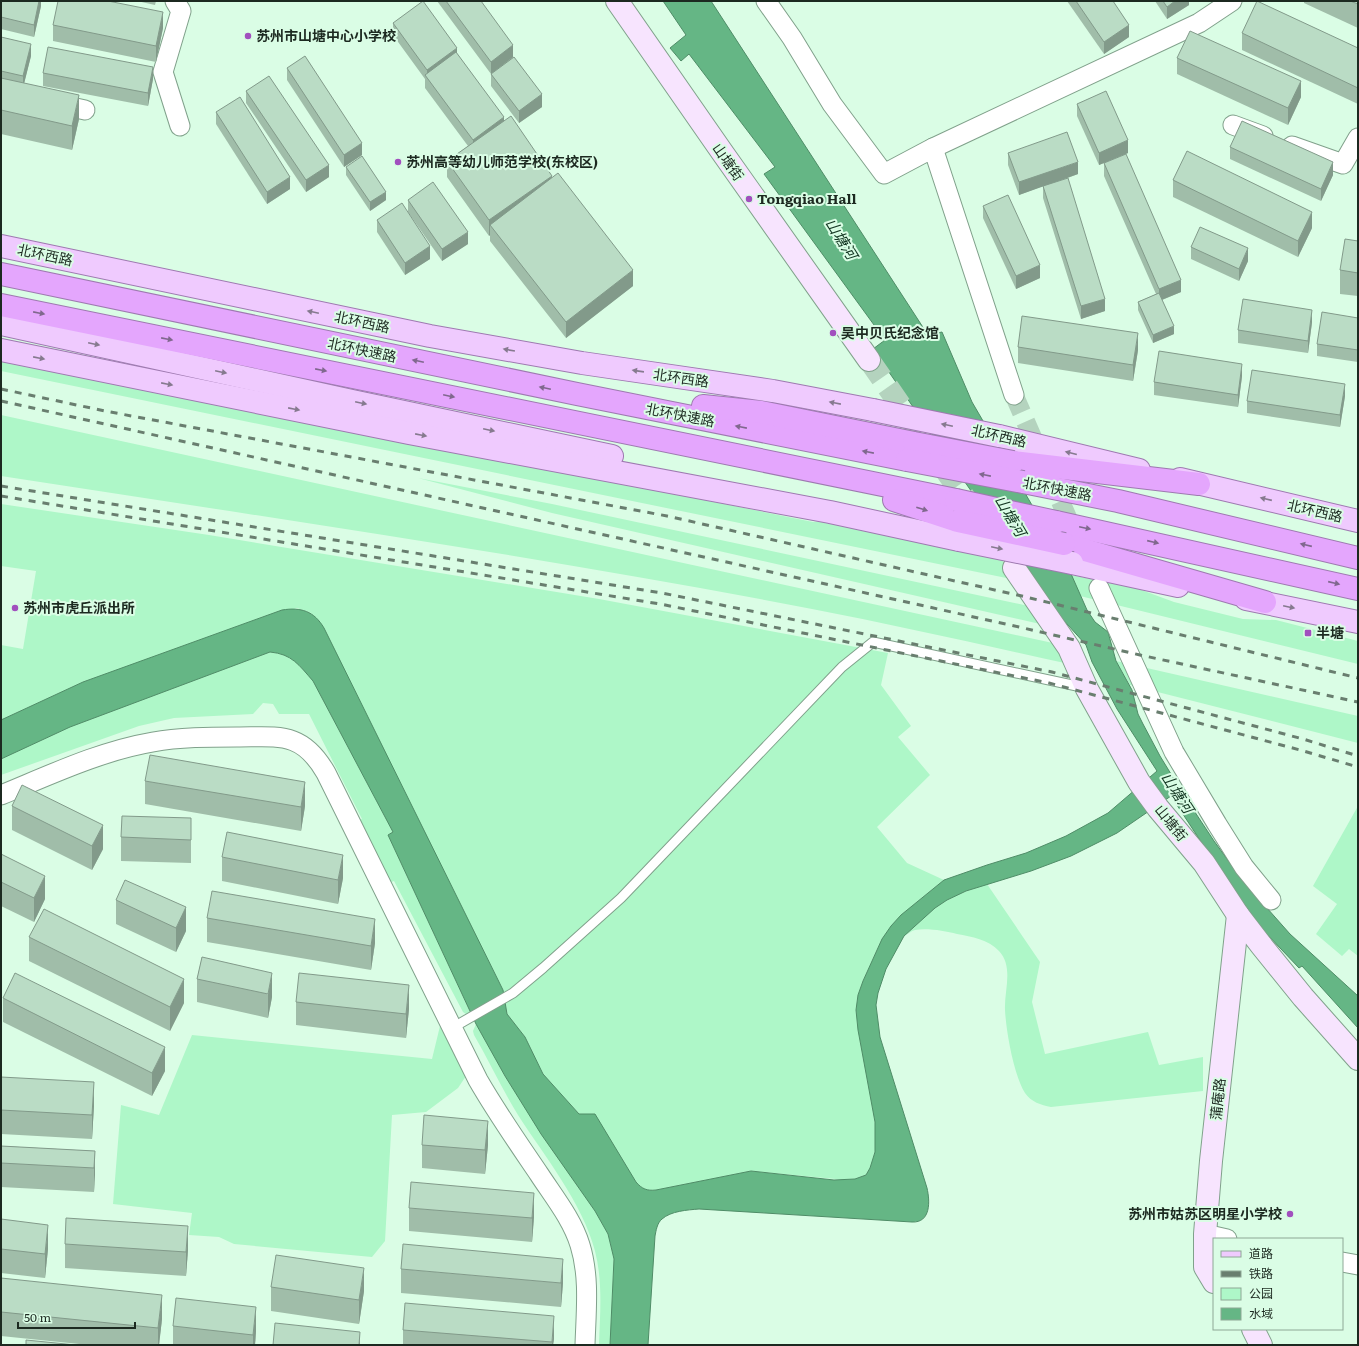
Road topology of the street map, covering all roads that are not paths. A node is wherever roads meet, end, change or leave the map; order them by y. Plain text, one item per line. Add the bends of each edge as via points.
1 (175, 1) edge
2 (617, 1) edge
3 (766, 1) edge
4 (1232, 1) edge
5 (39, 100) edge
6 (85, 110) dead end
7 (1232, 125) dead end
8 (180, 126) dead end
9 (1358, 138) edge
10 (933, 148) junction
11 (1, 246) edge
12 (1, 274) edge
13 (1, 305) edge
14 (1, 324) edge
15 (1, 350) edge
16 (869, 360) tunnel mouth
17 (1014, 395) tunnel mouth
18 (910, 451) junction
19 (1199, 484) junction
20 (830, 512) junction
21 (958, 520) junction
22 (1358, 521) edge
23 (1358, 558) edge
24 (1014, 568) dead end
25 (1099, 588) dead end
26 (1358, 589) edge
27 (1265, 602) joint
28 (1358, 622) edge
29 (1087, 689) junction
30 (1, 794) edge
31 (1271, 900) dead end
32 (1238, 915) junction
33 (452, 1028) junction
34 (1358, 1059) edge
35 (1206, 1234) junction
36 (1222, 1238) edge
37 (1343, 1262) edge
38 (1358, 1265) edge
39 (1213, 1280) edge
40 (1254, 1330) edge
41 (585, 1345) edge
42 (1261, 1345) edge

1 - 8 street via 181,11 163,72
2 - 16 street, 山塘街
3 - 10 street via 832,104 884,174
4 - 10 street via 1199,23
5 - 6 street
7 - 9 street via 1343,164
10 - 17 street
19 -> 11 main road, 北环西路, bridge via 999,436 873,410 773,391 582,363 430,336
18 -> 12 highway, 北环快速路 via 761,412 577,394
13 -> 21 highway, 北环快速路 via 806,470
14 -> 20 main road via 598,453
15 -> 20 main road via 401,431
18 - 19 highway, bridge
23 -> 18 highway, 北环快速路, bridge via 1118,501 1024,482
22 -> 19 main road, 北环西路
20 - 21 main road
21 -> 26 highway, bridge via 1056,522
21 -> 27 highway, bridge via 1068,554
24 - 29 street, 山塘街 via 1070,648
25 - 31 street via 1174,752 1244,867
27 -> 28 main road
29 - 32 street, 山塘街 via 1140,782 1204,863
29 - 33 lane via 873,642 842,667 621,898 543,968 506,997
30 - 33 street via 98,757 154,742 223,737 278,737 300,744 313,754 326,772
32 - 34 street, 山塘街 via 1302,997
32 - 35 street, 蒲庵路 via 1211,1161
33 - 41 street via 484,1091 560,1205 580,1245 587,1305
35 - 36 street
35 - 39 street, 蒲庵路 via 1205,1267
37 - 38 street
40 - 42 street

